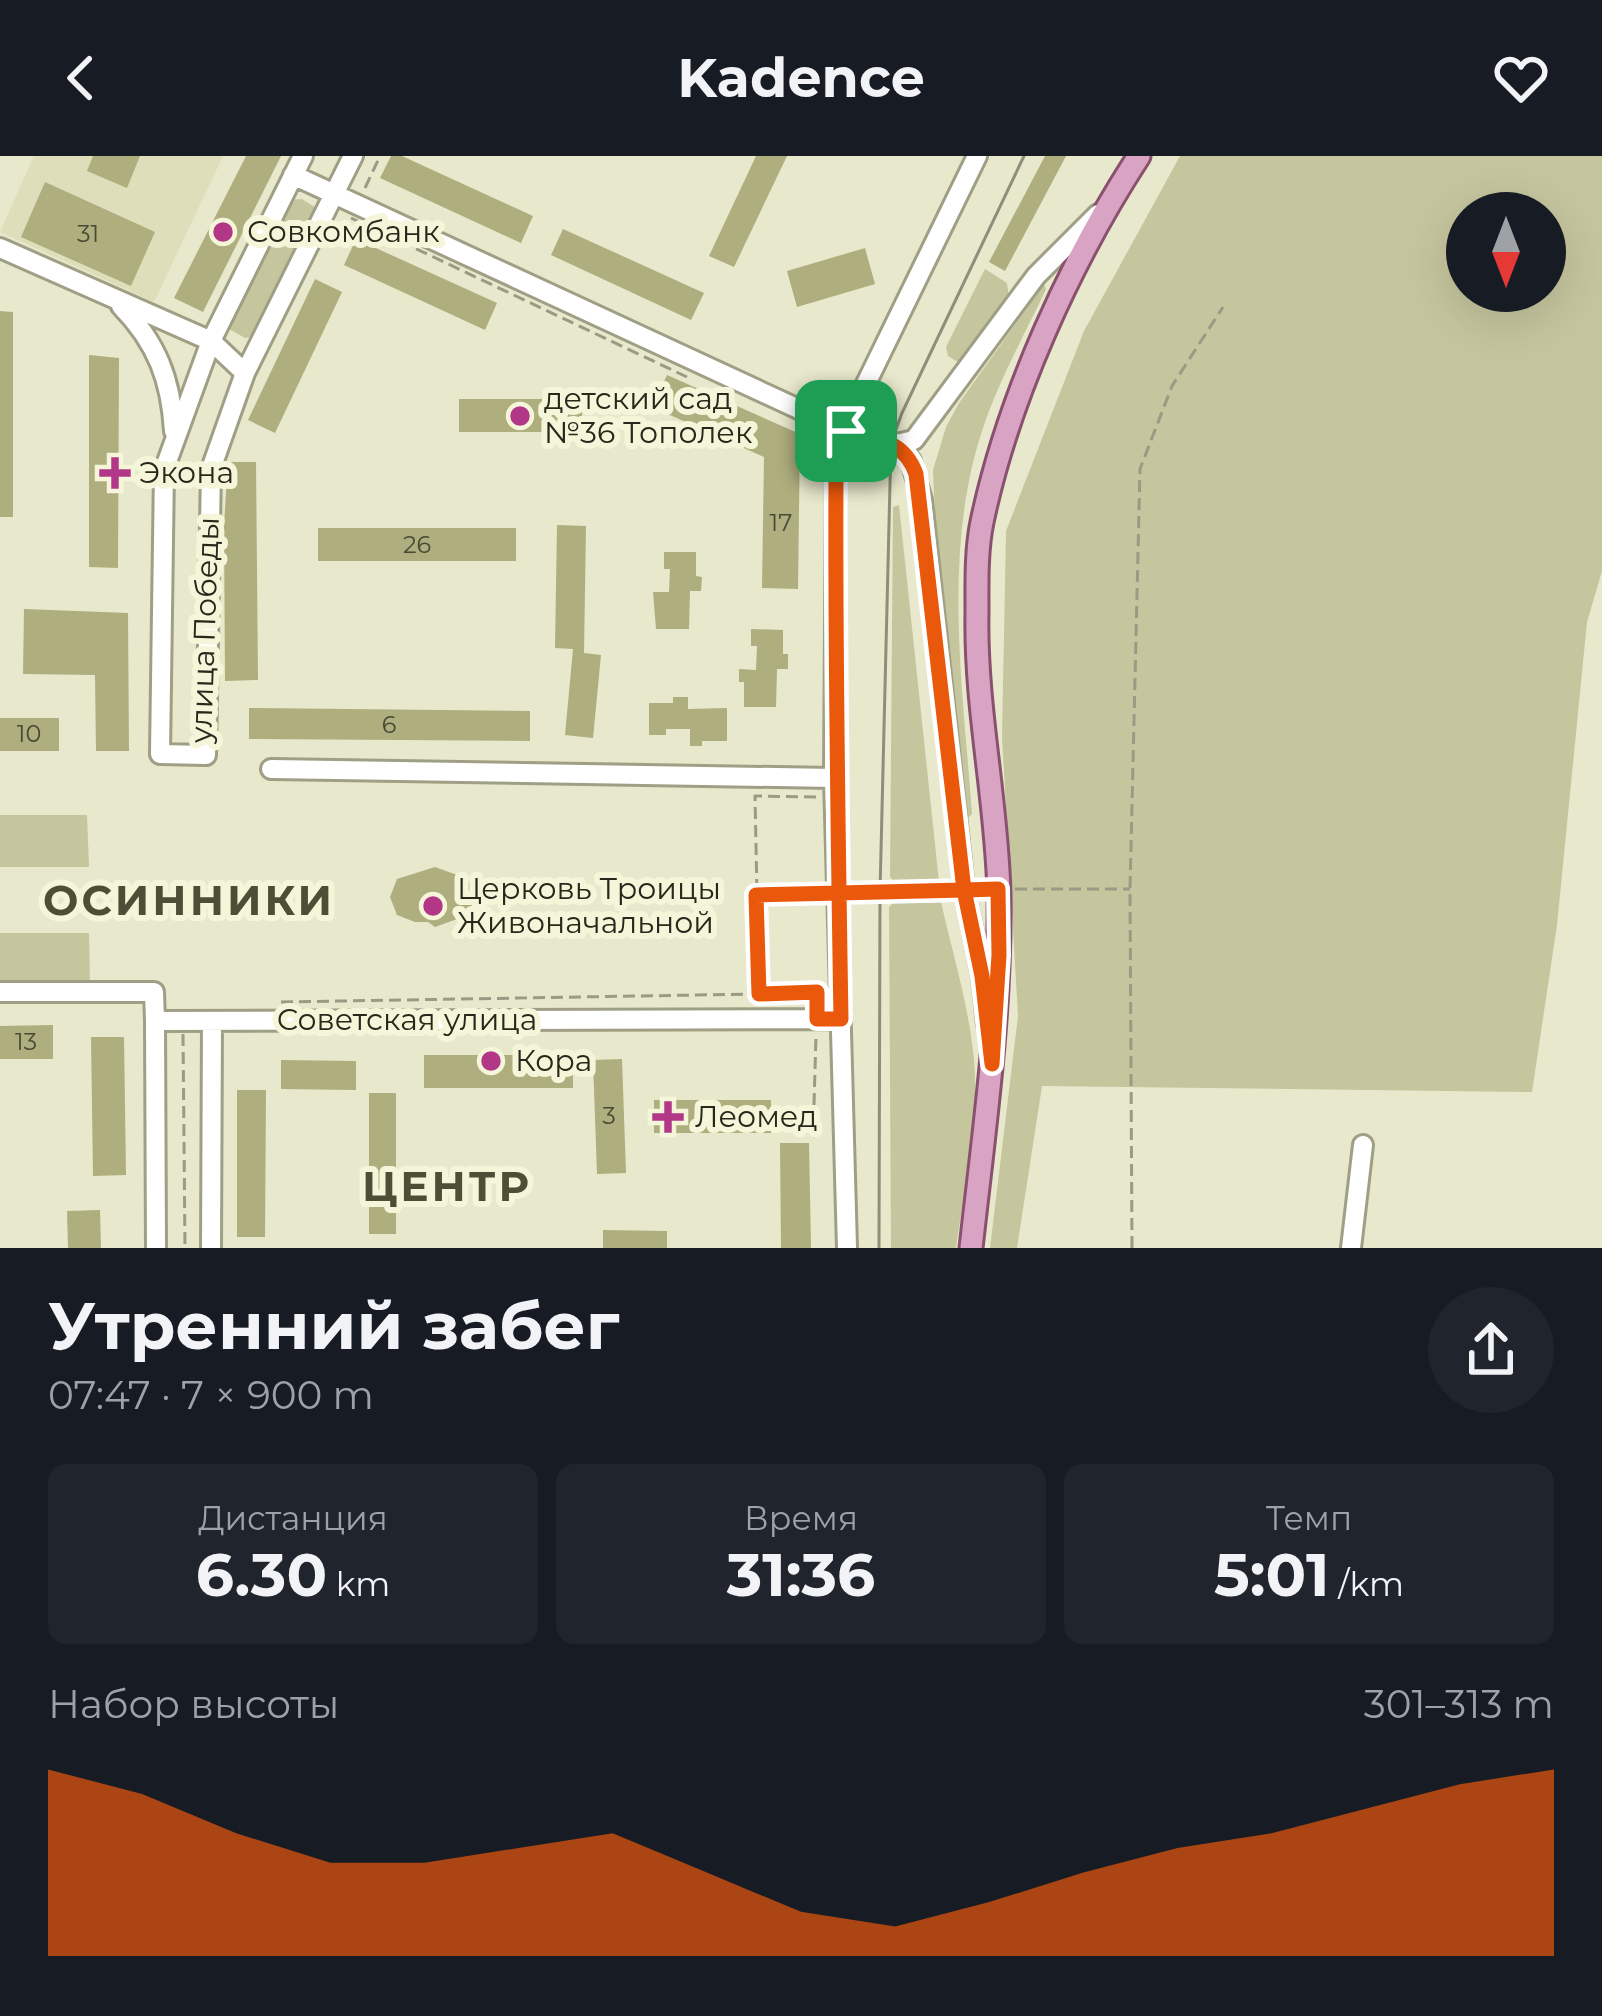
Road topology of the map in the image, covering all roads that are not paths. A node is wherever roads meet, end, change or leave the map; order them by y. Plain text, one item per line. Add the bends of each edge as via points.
1 (303, 156) edge
2 (353, 156) edge
3 (976, 156) edge
4 (1139, 156) edge
5 (293, 175) junction
6 (333, 195) junction
7 (1106, 207) junction
8 (0, 248) edge
9 (114, 298) junction
10 (211, 341) junction
11 (245, 373) junction
12 (846, 431) junction
13 (174, 440) junction
14 (897, 444) junction
15 (271, 769) dead end
16 (829, 778) junction
17 (0, 992) edge
18 (841, 1019) junction
19 (155, 1021) junction
20 (212, 1021) junction
21 (992, 1064) junction
22 (1364, 1144) dead end
23 (156, 1248) edge
24 (211, 1248) edge
25 (847, 1248) edge
26 (971, 1248) edge
27 (1351, 1248) edge

1 - 5 street, улица Победы
2 - 6 street, улица Победы
3 - 12 street
4 - 7 main road
5 - 6 street
5 - 10 street, улица Победы
6 - 11 street, улица Победы
6 - 12 street
7 - 14 street via 1036,276 914,440
7 - 21 main road via 1059,296 981,527 976,618 998,889
8 - 9 street
9 - 10 street
9 - 13 street via 164,367
10 - 11 street
10 - 13 street, улица Победы
11 - 13 street, улица Победы via 211,469 206,755 160,754 164,470
12 - 14 street
12 - 16 street via 836,475
14 - 21 street via 922,500 964,890
15 - 16 street
16 - 18 street
17 - 19 street via 154,992
18 - 20 street, Советская улица
18 - 25 street
19 - 20 street, Советская улица
19 - 23 street
20 - 24 street
21 - 26 main road
22 - 27 street

